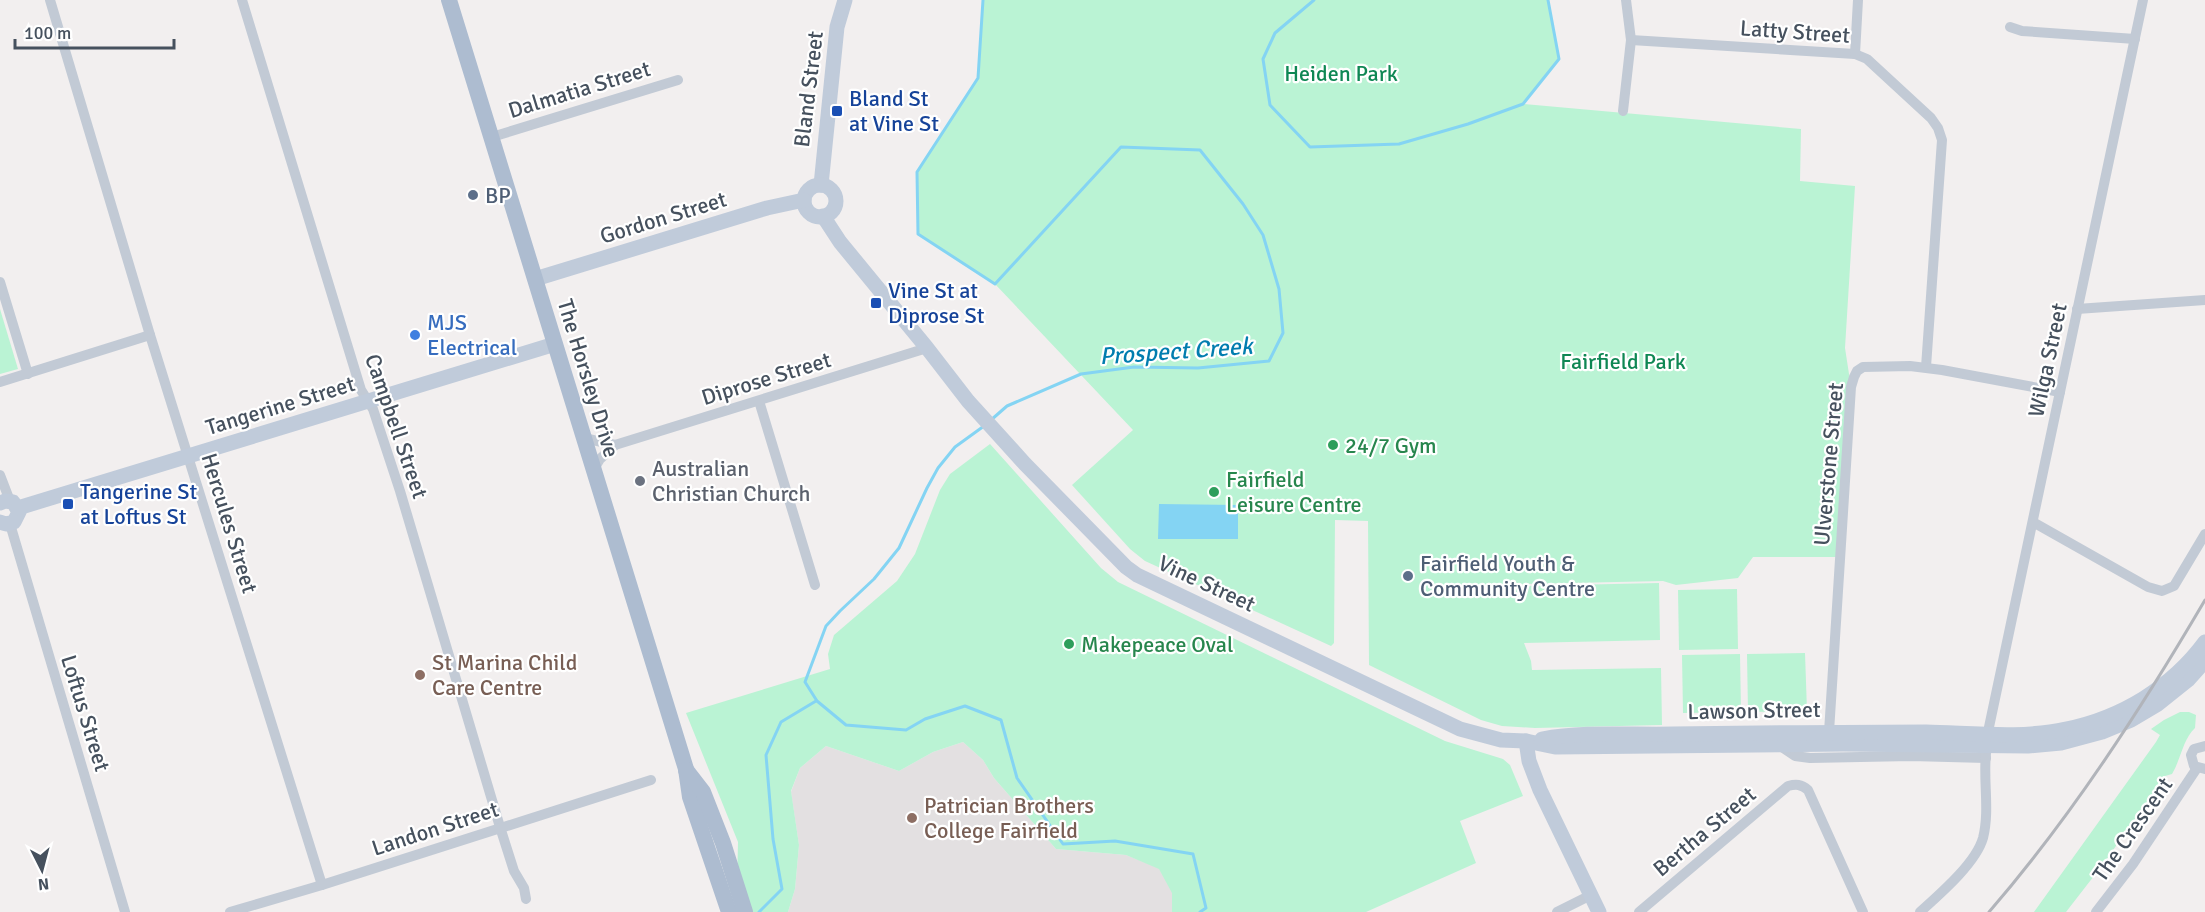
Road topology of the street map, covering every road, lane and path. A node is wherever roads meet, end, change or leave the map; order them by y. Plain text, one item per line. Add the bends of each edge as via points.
1 (50, 0) edge
2 (242, 0) edge
3 (449, 0) edge
4 (845, 0) edge
5 (1626, 0) edge
6 (1858, 0) edge
7 (2144, 0) edge
8 (2010, 27) dead end
9 (2135, 39) junction
10 (1631, 40) junction
11 (1855, 54) junction
12 (678, 80) dead end
13 (1623, 111) dead end
14 (492, 136) junction
15 (820, 184) junction
16 (804, 200) junction
17 (824, 216) junction
18 (535, 279) junction
19 (0, 282) edge
20 (2205, 300) edge
21 (2077, 309) junction
22 (150, 335) junction
23 (555, 344) junction
24 (927, 348) junction
25 (1926, 367) junction
26 (28, 374) junction
27 (0, 382) edge
28 (2060, 392) junction
29 (759, 401) junction
30 (369, 402) junction
31 (584, 438) junction
32 (615, 445) junction
33 (190, 456) junction
34 (594, 469) junction
35 (0, 475) edge
36 (9, 504) edge
37 (2033, 522) junction
38 (5, 523) edge
39 (2205, 534) edge
40 (815, 585) dead end
41 (2205, 642) edge
42 (2205, 662) edge
43 (1989, 727) dead end
44 (1838, 736) junction
45 (1526, 741) junction
46 (1777, 744) junction
47 (2205, 745) edge
48 (2201, 768) edge
49 (651, 780) dead end
50 (500, 827) junction
51 (322, 885) junction
52 (730, 888) junction
53 (1591, 895) junction
54 (526, 899) dead end
55 (125, 912) edge
56 (230, 912) edge
57 (729, 912) edge
58 (745, 912) edge
59 (1557, 912) edge
60 (1599, 912) edge
61 (1639, 912) edge
62 (1863, 912) edge
63 (1920, 912) edge
64 (2096, 912) edge

1 - 22 street, Hercules Street
2 - 30 street, Campbell Street via 361,390
3 - 14 main road, The Horsley Drive
4 - 15 main road, Bland Street via 837,27
5 - 10 street
6 - 11 street
7 - 9 street, Wilga Street
8 - 9 street
9 - 21 street, Wilga Street
10 - 11 street, Latty Street
10 - 13 street
11 - 25 street, Latty Street via 1867,59 1931,118 1942,140
12 - 14 street, Dalmatia Street
14 - 18 main road, The Horsley Drive
15 - 16 main road via 807,191
15 - 17 main road via 834,192 836,202
16 - 17 main road via 810,213
16 - 18 main road, Gordon Street
17 - 24 main road, Vine Street via 840,242
18 - 23 main road, The Horsley Drive
19 - 26 street
20 - 21 street
21 - 28 street, Wilga Street
22 - 26 street
22 - 33 street, Hercules Street
23 - 30 main road, Tangerine Street
23 - 31 main road, The Horsley Drive
24 - 29 street, Diprose Street
24 - 45 main road, Vine Street via 1006,445 1112,555 1137,575 1460,729 1501,740
25 - 28 street, Ulverstone Street
25 - 44 street, Ulverstone Street via 1863,367 1857,371 1851,387
26 - 27 street
28 - 37 street, Wilga Street
29 - 32 street, Diprose Street
29 - 40 street
30 - 33 main road, Tangerine Street
30 - 50 street, Campbell Street via 400,491
31 - 32 street, Diprose Street
31 - 34 main road, The Horsley Drive
32 - 34 street
33 - 36 main road, Tangerine Street
33 - 51 street, Hercules Street
34 - 52 main road, The Horsley Drive via 686,769 703,792
35 - 36 street
36 - 38 main road via 17,520
37 - 39 street via 2148,587 2163,591 2174,586
37 - 43 street, Wilga Street
38 - 55 street, Loftus Street
41 - 44 main road, Lawson Street via 2174,676 2140,701 2099,720 2066,729 2028,734
42 - 44 main road, Lawson Street via 2158,704 2131,720 2082,738 2028,746
44 - 45 main road, Lawson Street via 1554,736
44 - 46 main road, Lawson Street
45 - 46 main road, Lawson Street via 1555,747
45 - 53 main road via 1540,789
46 - 63 street, Lawson Street via 1795,756 1810,758 1986,755 1986,808 1980,848
47 - 48 street via 2192,752 2191,759
48 - 64 street, The Crescent
49 - 50 street, Landon Street
50 - 51 street, Landon Street
50 - 54 street, Campbell Street
51 - 56 street, Landon Street
52 - 57 main road, The Horsley Drive
52 - 58 main road, The Horsley Drive
53 - 59 street
53 - 60 main road
61 - 62 street, Bertha Street via 1788,786 1796,784 1808,790

